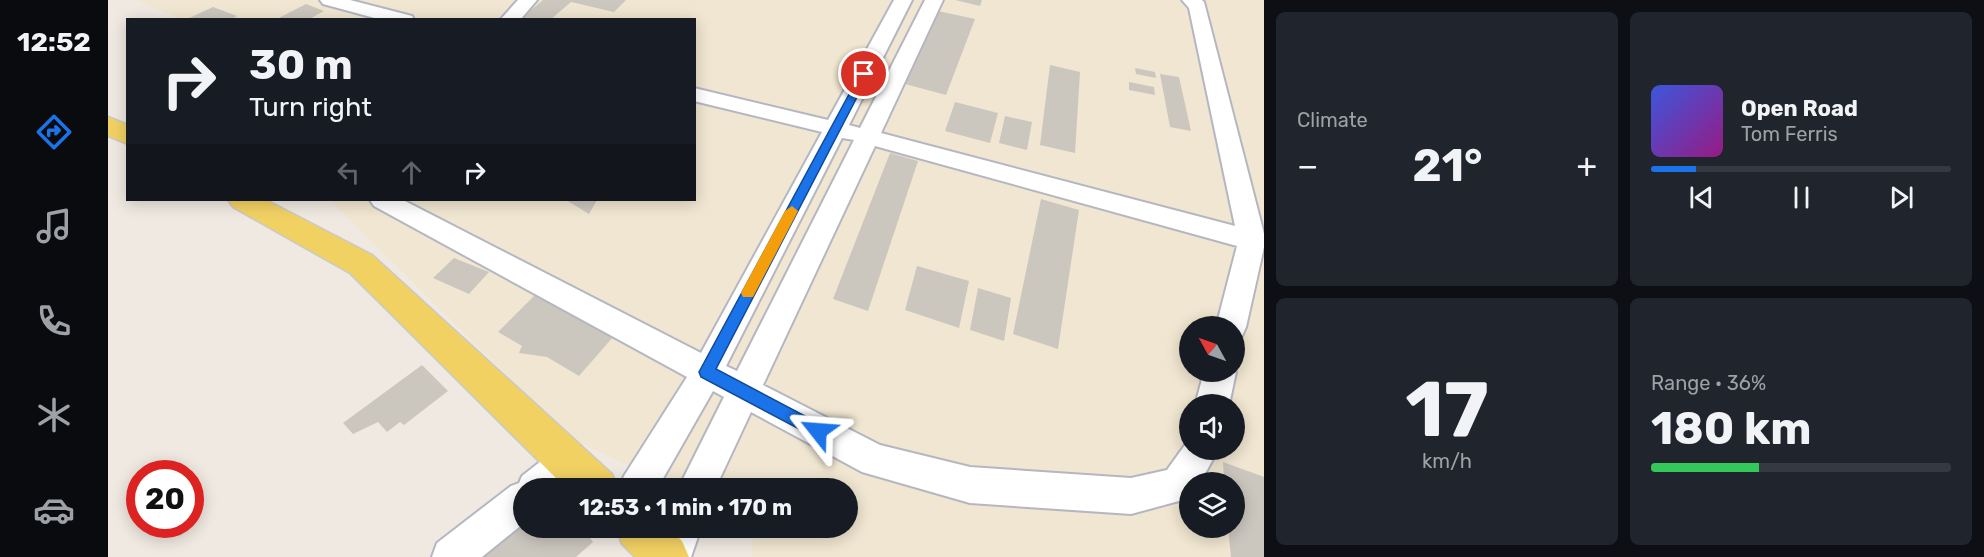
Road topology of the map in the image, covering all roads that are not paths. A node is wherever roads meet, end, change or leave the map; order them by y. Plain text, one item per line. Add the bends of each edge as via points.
1 (329, 0) edge
2 (528, 0) edge
3 (903, 0) edge
4 (1191, 0) edge
5 (925, 1) edge
6 (397, 18) edge
7 (511, 18) edge
8 (696, 94) edge
9 (108, 125) edge
10 (835, 129) junction
11 (126, 135) edge
12 (869, 137) junction
13 (245, 201) edge
14 (385, 201) edge
15 (1252, 240) junction
16 (1234, 316) edge
17 (706, 372) junction
18 (744, 392) junction
19 (1194, 460) edge
20 (568, 462) junction
21 (548, 478) edge
22 (585, 478) edge
23 (643, 478) edge
24 (701, 478) edge
25 (513, 508) edge
26 (648, 538) edge
27 (679, 538) edge
28 (451, 557) edge
29 (666, 557) edge
30 (672, 557) edge

1 - 6 street
2 - 7 street
3 - 10 street
4 - 15 street via 1198,6
5 - 12 street
8 - 10 street
9 - 11 main road
10 - 12 street
10 - 17 street
12 - 15 street
12 - 18 street
13 - 20 main road via 361,264
14 - 17 street
15 - 16 street
17 - 18 street
17 - 23 street
18 - 19 street via 874,460 970,485 1131,496 1178,485
18 - 24 street
20 - 21 street
20 - 22 main road
25 - 28 street
26 - 29 main road
27 - 30 street

